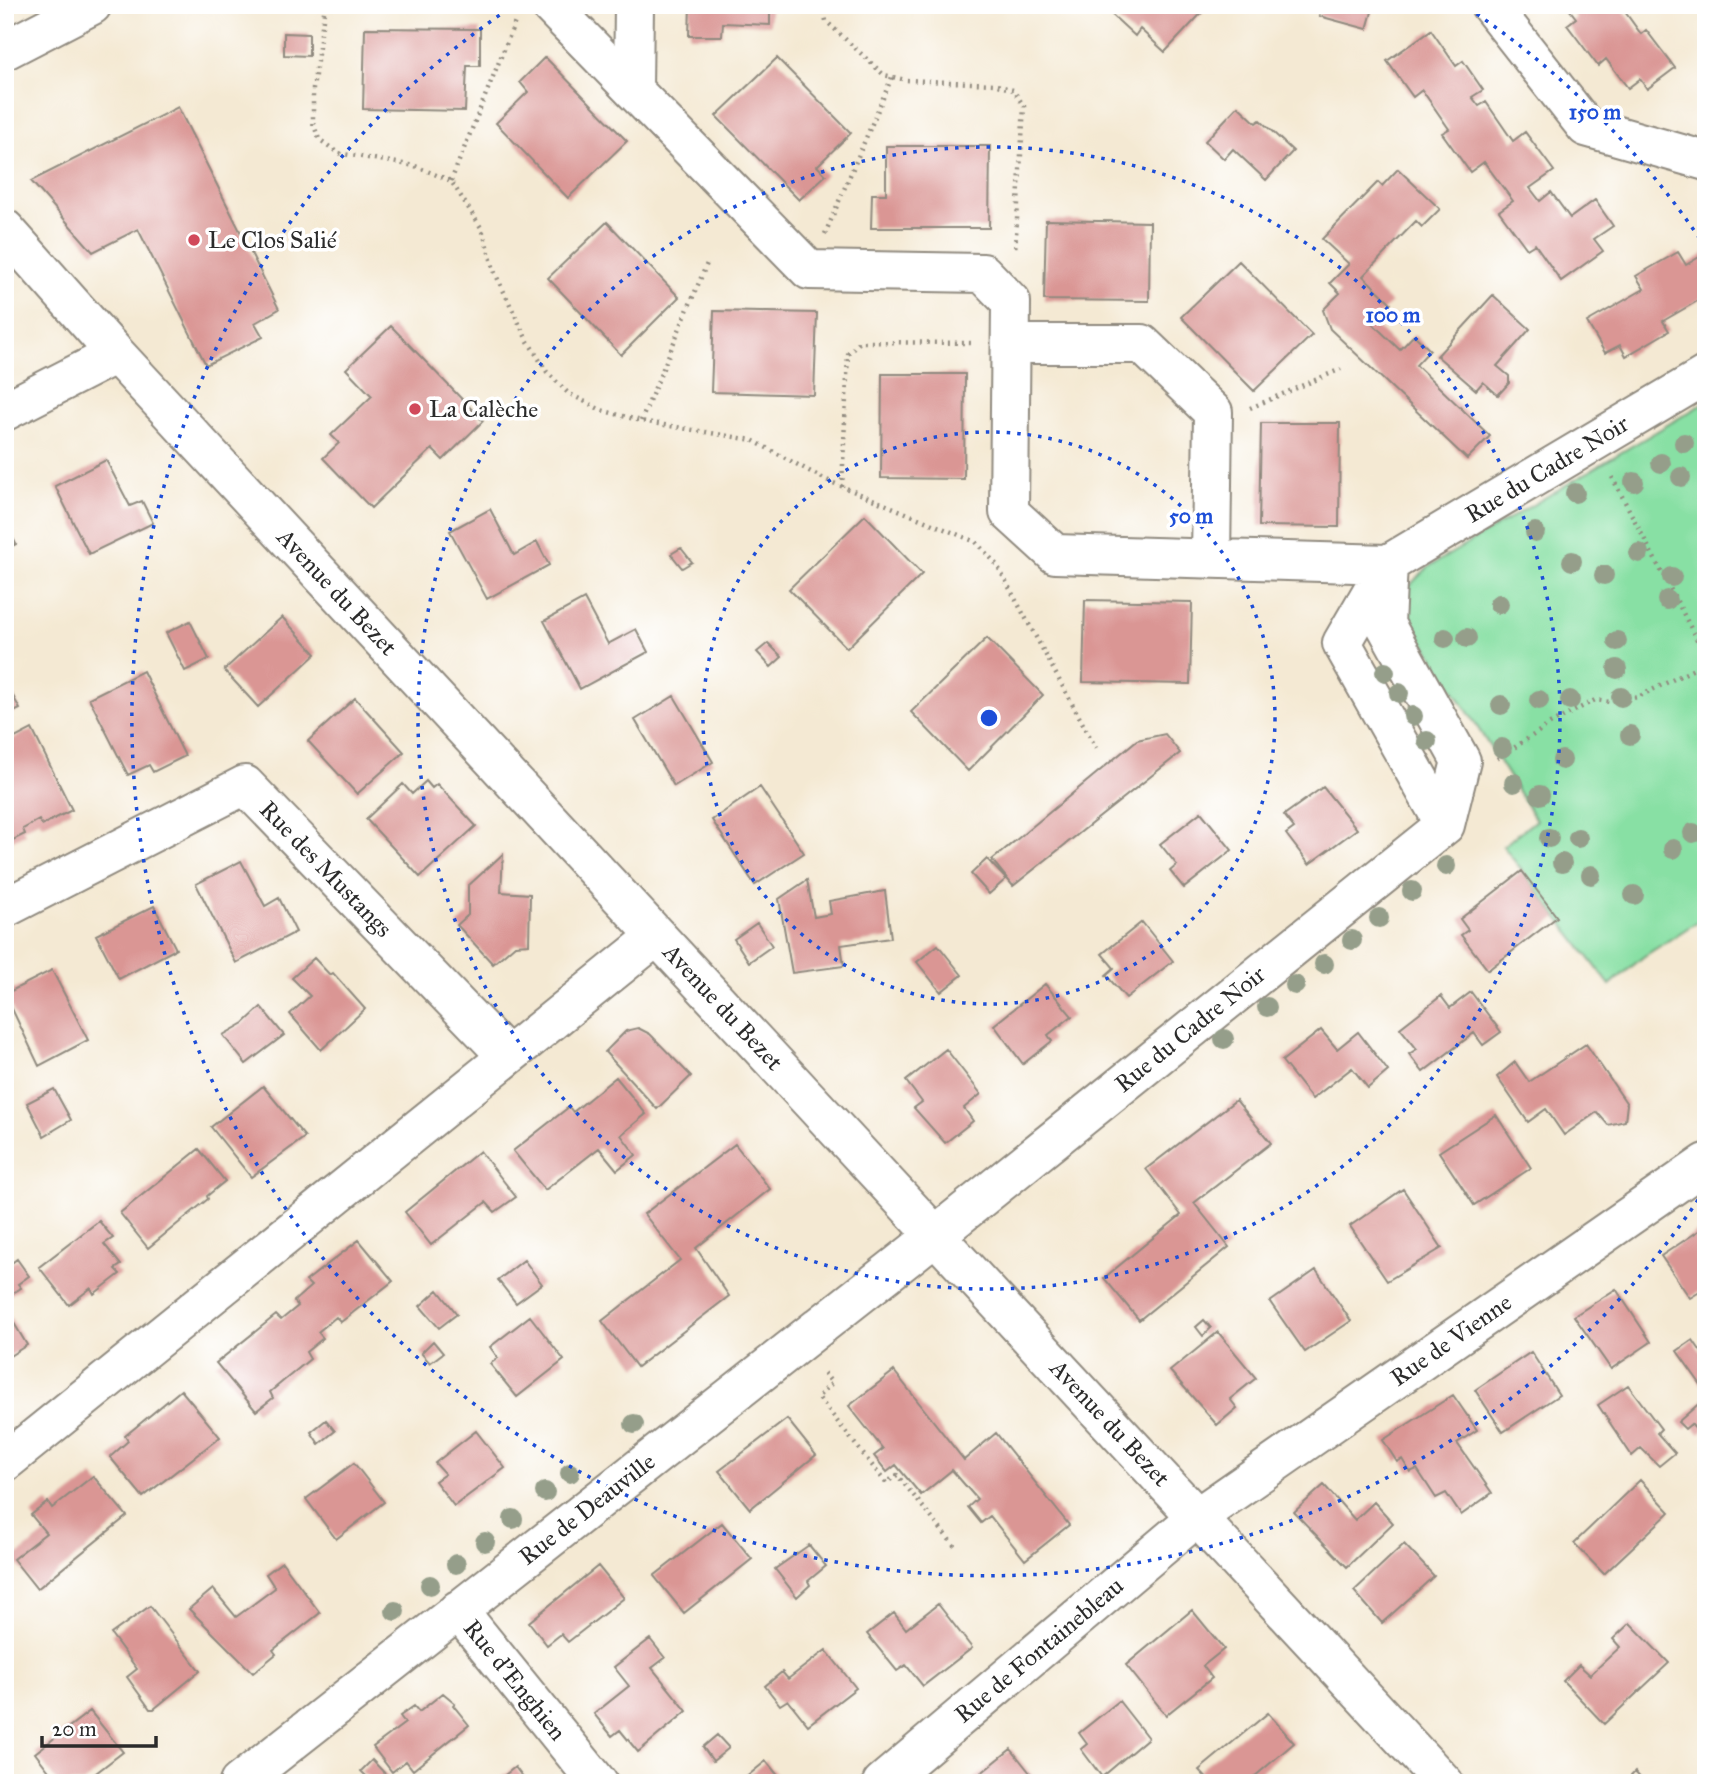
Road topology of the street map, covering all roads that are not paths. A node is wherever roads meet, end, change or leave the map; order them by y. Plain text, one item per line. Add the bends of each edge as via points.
1 (92, 5) edge
2 (634, 5) edge
3 (1490, 5) edge
4 (534, 12) edge
5 (7, 45) edge
6 (633, 90) junction
7 (1706, 161) edge
8 (5, 229) edge
9 (1010, 344) junction
10 (116, 354) junction
11 (1706, 375) edge
12 (5, 411) edge
13 (1211, 558) junction
14 (1388, 564) junction
15 (5, 908) edge
16 (657, 936) junction
17 (506, 1056) junction
18 (1706, 1163) edge
19 (935, 1235) junction
20 (5, 1462) edge
21 (1197, 1517) junction
22 (458, 1610) junction
23 (239, 1783) edge
24 (598, 1783) edge
25 (882, 1783) edge
26 (1444, 1783) edge

1 - 5 street
2 - 6 street
3 - 7 street via 1586,127
4 - 6 street
6 - 9 street via 809,270 983,273 1011,302
8 - 10 street, Avenue du Bezet
9 - 13 street via 1142,344 1213,412
9 - 13 street via 1009,512 1055,554
10 - 12 street
10 - 16 street, Avenue du Bezet
11 - 14 street, Rue du Cadre Noir
13 - 14 street
14 - 19 street, Rue du Cadre Noir via 1385,624 1461,761 1445,824
15 - 17 street, Rue des Mustangs via 245,785
16 - 17 street
16 - 19 street, Avenue du Bezet
17 - 20 street
18 - 21 street, Rue de Vienne
19 - 21 street, Avenue du Bezet
19 - 22 street, Rue de Deauville
21 - 25 street, Rue de Fontainebleau
21 - 26 street, Avenue du Bezet
22 - 23 street, Rue de Deauville
22 - 24 street, Rue d'Enghien

